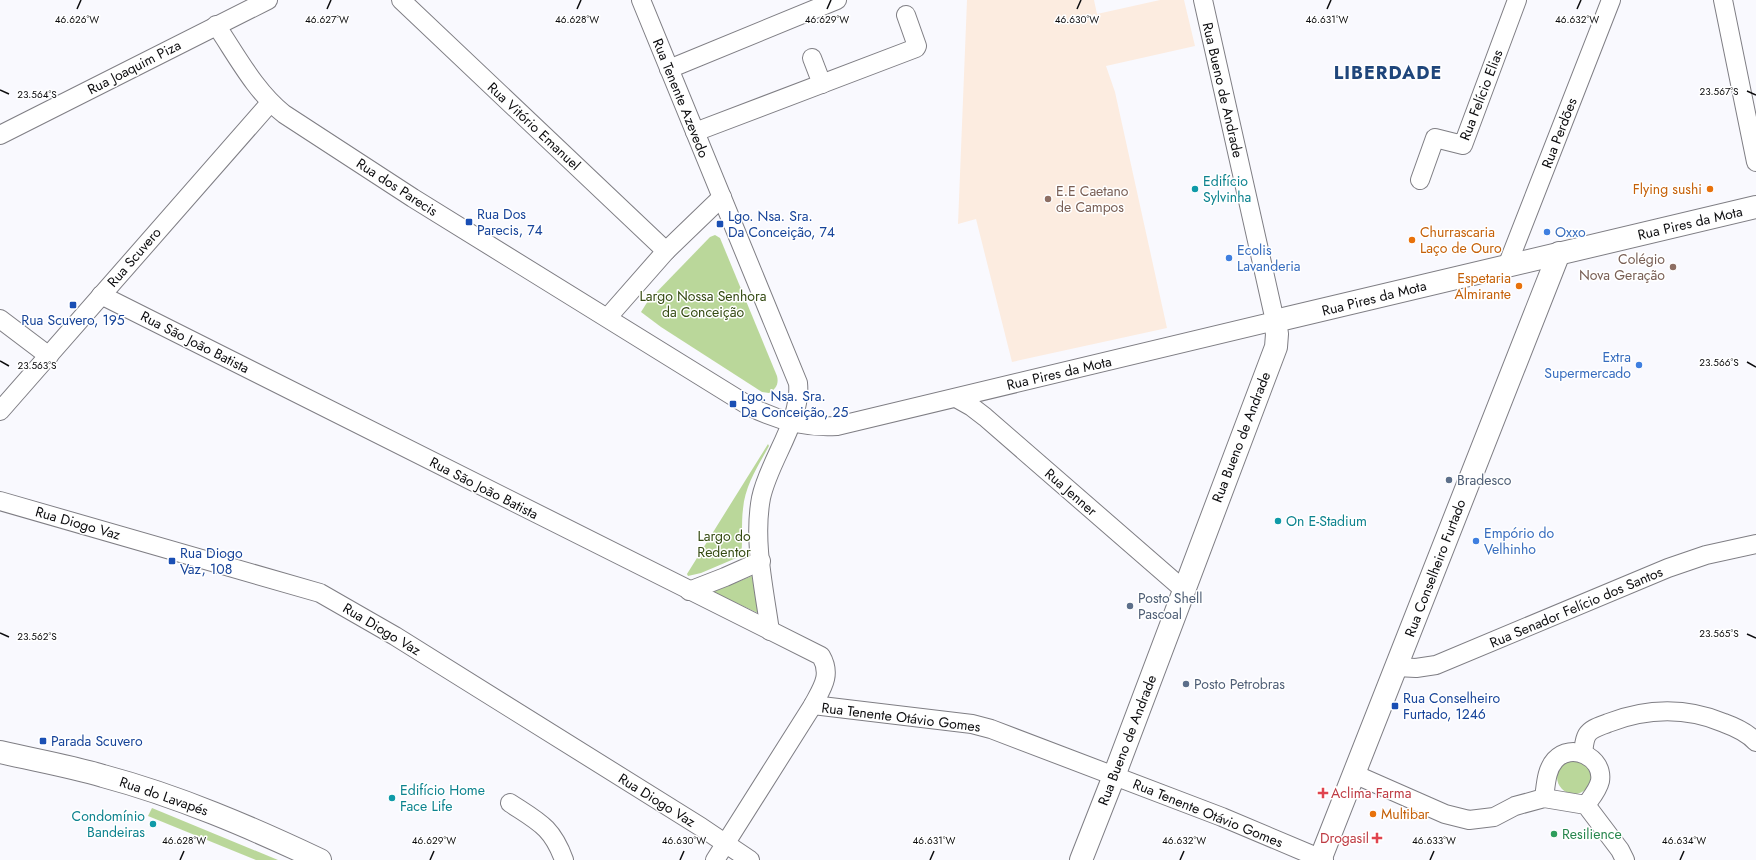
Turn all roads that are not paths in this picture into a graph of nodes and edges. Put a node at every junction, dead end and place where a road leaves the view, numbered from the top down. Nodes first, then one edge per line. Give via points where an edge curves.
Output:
1 (268, 0) edge
2 (401, 0) edge
3 (641, 0) edge
4 (837, 0) edge
5 (1203, 0) edge
6 (1517, 0) edge
7 (1610, 0) edge
8 (1723, 0) edge
9 (906, 15) dead end
10 (216, 25) junction
11 (812, 58) dead end
12 (669, 69) junction
13 (822, 84) junction
14 (270, 103) junction
15 (695, 132) junction
16 (0, 135) edge
17 (1756, 162) edge
18 (1420, 180) dead end
19 (722, 197) junction
20 (1756, 207) edge
21 (666, 252) junction
22 (1559, 253) junction
23 (1507, 266) junction
24 (101, 295) junction
25 (608, 317) junction
26 (0, 319) edge
27 (1275, 321) junction
28 (49, 356) junction
29 (993, 389) junction
30 (956, 398) junction
31 (0, 411) edge
32 (984, 417) junction
33 (791, 422) junction
34 (0, 501) edge
35 (1756, 544) edge
36 (761, 561) junction
37 (1184, 590) junction
38 (690, 591) junction
39 (770, 631) junction
40 (1396, 667) junction
41 (813, 706) junction
42 (1756, 742) edge
43 (0, 752) edge
44 (1583, 753) junction
45 (1354, 774) junction
46 (1114, 776) junction
47 (1544, 798) junction
48 (510, 803) dead end
49 (1586, 805) junction
50 (726, 842) junction
51 (1321, 859) edge
52 (320, 860) edge
53 (564, 860) edge
54 (714, 860) edge
55 (750, 860) edge
56 (1081, 860) edge
57 (1625, 860) edge

1 - 10 street, Rua Joaquim Piza
2 - 21 street, Rua Vitório Emanuel
3 - 12 street, Rua Tenente Azevedo
4 - 12 street
5 - 27 street, Rua Bueno de Andrade
6 - 18 street, Rua Felício Elias via 1463,146 1435,138
7 - 23 street, Rua Perdões
8 - 17 street
9 - 13 street via 917,47
10 - 14 street, Rua dos Parecis
10 - 16 street, Rua Joaquim Piza
11 - 13 street
12 - 15 street, Rua Tenente Azevedo
13 - 15 street
14 - 24 street, Rua Scuvero
14 - 25 street, Rua dos Parecis via 413,198
15 - 19 street, Rua Tenente Azevedo
19 - 21 street
19 - 33 street via 798,383 798,403
20 - 22 street, Rua Pires da Mota
21 - 25 street
22 - 23 street, Rua Pires da Mota
22 - 40 street, Rua Conselheiro Furtado
23 - 27 street, Rua Pires da Mota
24 - 28 street, Rua Scuvero
24 - 38 street, Rua São João Batista
25 - 33 street via 749,406
26 - 28 street
27 - 29 street, Rua Pires da Mota
27 - 37 street, Rua Bueno de Andrade via 1276,347
28 - 31 street, Rua Scuvero
29 - 30 street, Rua Pires da Mota
29 - 32 street, Rua Pires da Mota
30 - 32 street, Rua Jenner
30 - 33 street, Rua Pires da Mota via 837,426
32 - 37 street, Rua Jenner
33 - 36 street via 771,467 762,497 758,526
34 - 50 street, Rua Diogo Vaz via 320,593 395,636
35 - 40 street, Rua Senador Felício dos Santos via 1706,555 1668,568 1436,665
36 - 38 street
36 - 39 street
37 - 46 street, Rua Bueno de Andrade
38 - 39 street, Rua São João Batista
39 - 41 street, Rua São João Batista via 821,656 827,671 824,684
40 - 45 street, Rua Conselheiro Furtado
41 - 46 street, Rua Tenente Otávio Gomes via 981,726
41 - 50 street, Rua São João Batista
42 - 44 street via 1735,727 1712,718 1682,711 1652,711 1621,718 1591,730 1585,740
43 - 52 street, Rua do Lavapés via 104,776 170,797
44 - 47 street via 1567,752 1555,760 1548,774
44 - 49 street via 1596,763 1600,779 1598,787
45 - 47 street via 1445,814 1469,820 1494,817 1515,806
45 - 51 street, Rua Conselheiro Furtado
46 - 51 street, Rua Tenente Otávio Gomes
46 - 56 street, Rua Bueno de Andrade
47 - 49 street
48 - 53 street via 547,828
49 - 57 street
50 - 54 street, Rua São João Batista
50 - 55 street, Rua Diogo Vaz

